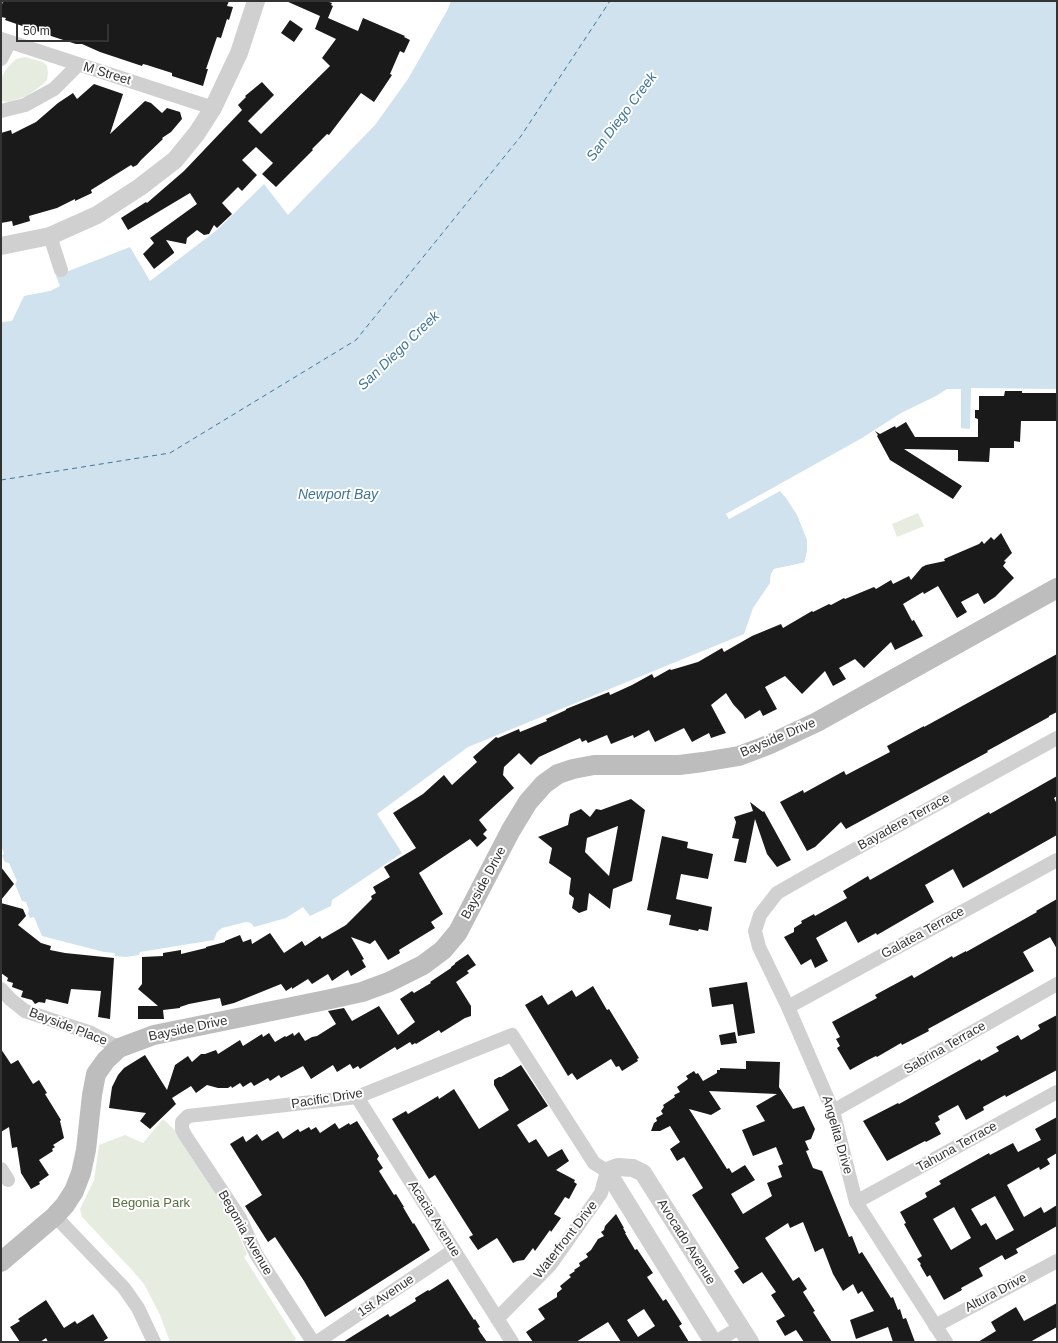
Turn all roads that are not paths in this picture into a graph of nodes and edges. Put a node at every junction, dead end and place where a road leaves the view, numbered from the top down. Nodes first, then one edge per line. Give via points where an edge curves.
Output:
1 (256, 1) edge
2 (5, 41) edge
3 (1, 58) edge
4 (78, 65) junction
5 (213, 108) junction
6 (1, 111) edge
7 (50, 236) junction
8 (1, 246) edge
9 (61, 270) dead end
10 (1057, 588) edge
11 (1057, 738) edge
12 (1057, 860) edge
13 (760, 916) joint
14 (1057, 984) edge
15 (1, 989) edge
16 (788, 1007) junction
17 (119, 1048) junction
18 (1057, 1092) edge
19 (357, 1097) junction
20 (833, 1112) junction
21 (182, 1122) joint
22 (607, 1171) junction
23 (856, 1202) junction
24 (55, 1216) junction
25 (454, 1250) junction
26 (1057, 1261) edge
27 (1, 1262) edge
28 (497, 1319) junction
29 (935, 1326) junction
30 (740, 1327) junction
31 (154, 1342) edge
32 (312, 1342) edge
33 (317, 1342) edge
34 (512, 1342) edge
35 (713, 1342) edge
36 (716, 1342) edge
37 (750, 1342) edge
38 (946, 1342) edge

1 - 5 street via 239,53
2 - 3 street
2 - 4 street, M Street
4 - 5 street, M Street
4 - 6 street via 54,89 25,105
5 - 7 street via 175,160 97,215
7 - 8 street
7 - 9 street
10 - 17 main road, Bayside Drive via 817,722 761,748 739,756 703,762 679,765 594,765 558,774 544,784 528,802 458,932 443,950 423,965 389,982 333,999 154,1035
11 - 13 street, Bayadere Terrace via 777,893
12 - 16 street, Galatea Terrace
13 - 16 street, Angelita Drive via 755,931 759,947
14 - 20 street, Sabrina Terrace
15 - 17 street, Bayside Place via 25,1011 91,1033
16 - 20 street, Angelita Drive
17 - 24 main road, Bayside Drive via 96,1074 81,1173 74,1191
18 - 23 street, Tahuna Terrace
19 - 21 street, Pacific Drive via 188,1116
19 - 22 street, Pacific Drive via 512,1035 594,1163
19 - 25 street, Acacia Avenue
20 - 23 street, Angelita Drive
21 - 32 street, Begonia Avenue via 185,1135 240,1218 256,1254
22 - 28 street, Waterfront Drive via 601,1193 550,1264
22 - 30 street, Avocado Avenue via 618,1166 633,1168 643,1173
22 - 35 street
23 - 29 street, Angelita Drive
24 - 27 main road, Bayside Drive
24 - 31 street via 124,1288 138,1308
25 - 28 street, Acacia Avenue
25 - 33 street, 1st Avenue
26 - 29 street, Altura Drive
28 - 34 street, Acacia Avenue
29 - 38 street, Angelita Drive
30 - 36 street
30 - 37 street, Avocado Avenue

